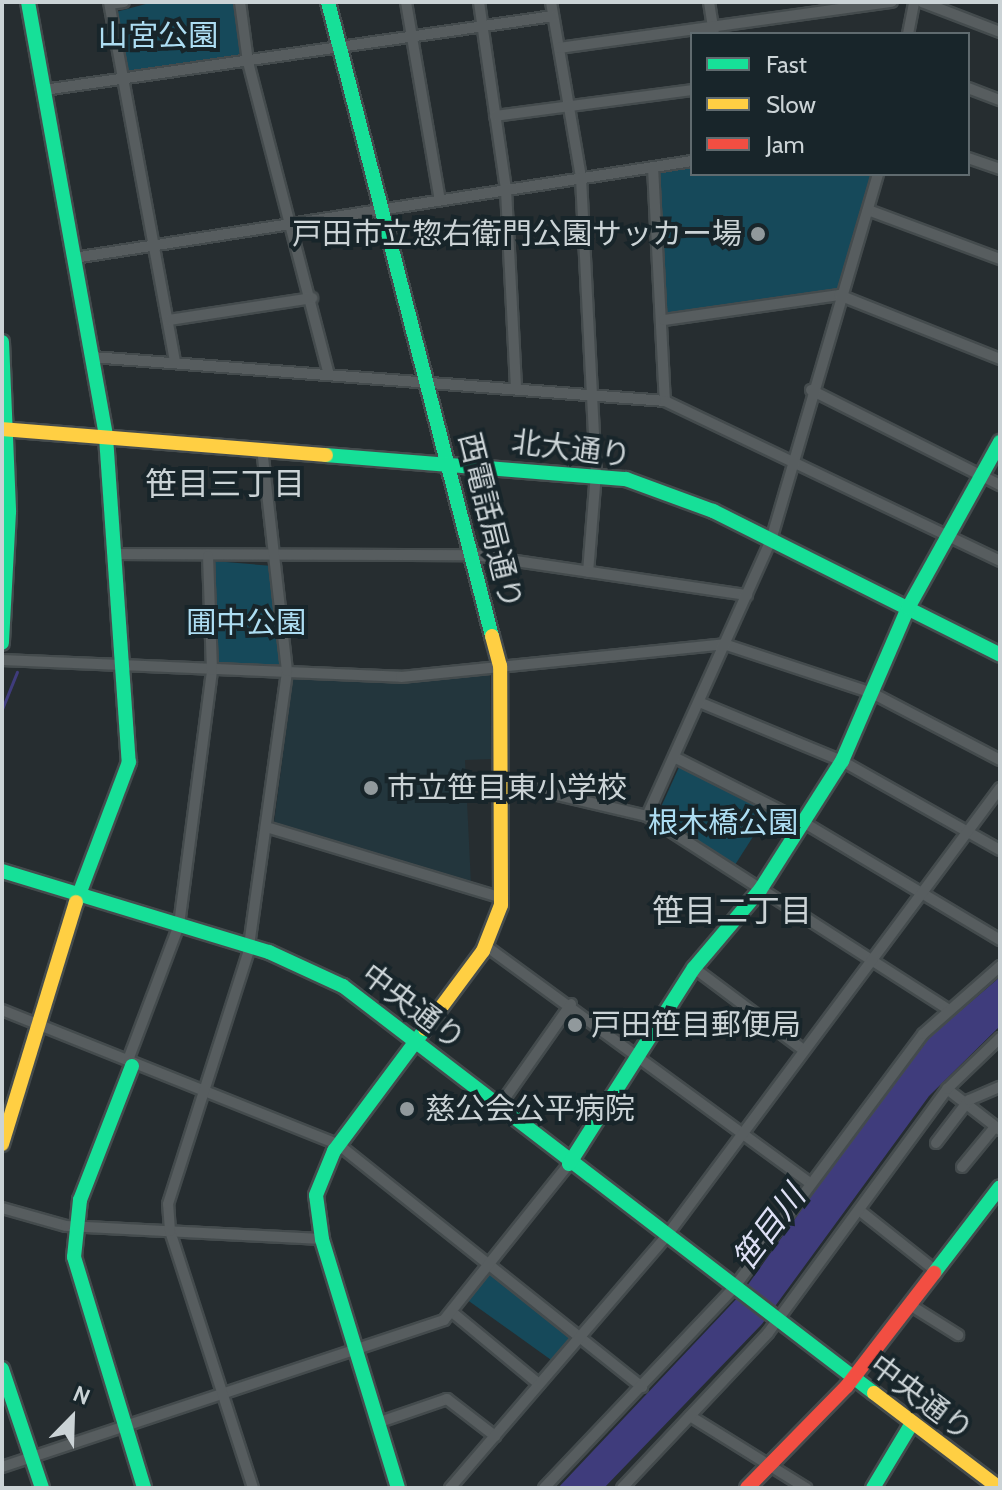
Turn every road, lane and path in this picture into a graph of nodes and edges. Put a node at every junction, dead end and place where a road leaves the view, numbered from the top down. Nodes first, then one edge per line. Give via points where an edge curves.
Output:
1 (28, 2) edge
2 (124, 2) edge
3 (240, 2) edge
4 (328, 2) edge
5 (406, 2) edge
6 (479, 2) edge
7 (551, 2) edge
8 (709, 2) edge
9 (892, 2) edge
10 (914, 2) edge
11 (922, 2) edge
12 (110, 3) edge
13 (553, 16) junction
14 (482, 24) junction
15 (714, 31) edge
16 (908, 32) edge
17 (1000, 32) edge
18 (690, 34) edge
19 (411, 35) junction
20 (559, 48) junction
21 (336, 49) junction
22 (248, 62) junction
23 (124, 79) junction
24 (970, 89) edge
25 (44, 90) junction
26 (690, 90) edge
27 (1000, 100) edge
28 (569, 106) junction
29 (495, 116) junction
30 (970, 159) edge
31 (690, 161) edge
32 (653, 167) junction
33 (1000, 169) edge
34 (877, 176) edge
35 (581, 178) junction
36 (506, 190) junction
37 (440, 200) junction
38 (380, 209) junction
39 (868, 210) junction
40 (296, 224) junction
41 (153, 246) junction
42 (74, 258) junction
43 (1000, 259) edge
44 (839, 295) junction
45 (312, 298) junction
46 (169, 320) junction
47 (664, 320) junction
48 (2, 342) edge
49 (92, 357) junction
50 (1000, 359) edge
51 (175, 363) junction
52 (329, 375) junction
53 (427, 382) junction
54 (516, 388) junction
55 (811, 390) junction
56 (591, 393) junction
57 (665, 401) junction
58 (5, 430) edge
59 (106, 437) junction
60 (1000, 442) edge
61 (262, 448) junction
62 (449, 461) junction
63 (789, 465) junction
64 (596, 473) junction
65 (975, 478) junction
66 (1000, 485) edge
67 (944, 538) junction
68 (771, 540) junction
69 (114, 554) junction
70 (475, 555) junction
71 (208, 556) junction
72 (274, 558) junction
73 (1000, 561) edge
74 (588, 572) junction
75 (747, 595) junction
76 (4, 604) edge
77 (908, 608) junction
78 (2, 643) edge
79 (724, 644) junction
80 (1000, 655) edge
81 (2, 660) edge
82 (123, 665) junction
83 (500, 666) junction
84 (212, 670) junction
85 (287, 671) junction
86 (872, 693) junction
87 (699, 702) junction
88 (674, 757) junction
89 (1000, 760) edge
90 (842, 761) junction
91 (502, 782) junction
92 (1000, 788) edge
93 (647, 816) junction
94 (803, 822) junction
95 (266, 827) junction
96 (967, 831) junction
97 (1000, 850) edge
98 (2, 871) edge
99 (760, 890) junction
100 (920, 891) junction
101 (78, 894) junction
102 (503, 898) junction
103 (179, 925) junction
104 (1000, 940) edge
105 (249, 946) junction
106 (486, 946) junction
107 (868, 958) junction
108 (1000, 966) edge
109 (694, 968) junction
110 (571, 1004) junction
111 (2, 1010) edge
112 (949, 1010) junction
113 (38, 1024) junction
114 (1000, 1038) edge
115 (419, 1042) junction
116 (801, 1048) junction
117 (638, 1054) junction
118 (130, 1063) junction
119 (1000, 1087) edge
120 (947, 1089) junction
121 (203, 1092) junction
122 (966, 1104) junction
123 (498, 1108) junction
124 (998, 1129) edge
125 (740, 1131) junction
126 (936, 1143) dead end
127 (2, 1144) edge
128 (339, 1145) junction
129 (569, 1164) junction
130 (962, 1167) dead end
131 (810, 1183) junction
132 (1000, 1187) edge
133 (2, 1208) edge
134 (859, 1210) junction
135 (75, 1226) junction
136 (170, 1231) junction
137 (665, 1238) junction
138 (322, 1239) junction
139 (490, 1265) junction
140 (936, 1271) junction
141 (734, 1290) junction
142 (910, 1305) junction
143 (452, 1312) junction
144 (776, 1322) junction
145 (958, 1335) dead end
146 (580, 1337) junction
147 (356, 1351) junction
148 (2, 1369) edge
149 (853, 1379) junction
150 (539, 1384) junction
151 (642, 1387) junction
152 (223, 1394) junction
153 (690, 1416) junction
154 (377, 1423) junction
155 (912, 1423) junction
156 (124, 1427) junction
157 (495, 1436) junction
158 (32, 1457) junction
159 (769, 1465) junction
160 (2, 1467) edge
161 (42, 1488) edge
162 (144, 1488) edge
163 (253, 1488) edge
164 (398, 1488) edge
165 (450, 1488) edge
166 (544, 1488) edge
167 (622, 1488) edge
168 (747, 1488) edge
169 (806, 1488) edge
170 (873, 1488) edge
171 (999, 1488) edge

1 - 25 main road
2 - 12 street
3 - 22 street
4 - 21 main road, 西電話局通り
5 - 19 street
6 - 14 street
7 - 13 street
8 - 15 street
9 - 15 street
10 - 16 street
11 - 17 street
12 - 23 street
13 - 14 street
13 - 20 street
14 - 19 street
14 - 29 street
18 - 20 street
19 - 21 street
19 - 37 street
20 - 28 street
21 - 22 street
21 - 38 main road, 西電話局通り
22 - 23 street
22 - 40 street
23 - 25 street
23 - 41 street
24 - 27 street
25 - 42 main road
26 - 28 street
28 - 29 street
28 - 35 street
29 - 36 street
30 - 33 street
31 - 32 street
32 - 35 street
32 - 47 street
34 - 39 street
35 - 36 street
35 - 56 street
36 - 37 street
36 - 54 street
37 - 38 street
38 - 40 street
38 - 53 main road, 西電話局通り
39 - 43 street
39 - 44 street
40 - 41 street
40 - 45 street
41 - 42 street
41 - 46 street
42 - 49 main road
44 - 47 street
44 - 50 street
44 - 55 street
45 - 46 street
45 - 52 street
46 - 51 street
47 - 57 street
48 - 58 main road
49 - 51 street
49 - 59 main road
51 - 52 street
52 - 53 street
53 - 54 street
53 - 62 main road, 西電話局通り
54 - 56 street
55 - 63 street
55 - 65 street
56 - 57 street
56 - 64 street
57 - 63 street
58 - 59 main road, 北大通り
58 - 76 main road
59 - 61 main road, 北大通り
59 - 69 main road
60 - 65 main road
61 - 62 main road, 北大通り
61 - 72 street
62 - 64 main road, 北大通り
62 - 70 main road, 西電話局通り
63 - 67 street
63 - 68 street
64 - 68 main road, 北大通り via 685,498
64 - 74 street
65 - 66 street
65 - 67 main road
67 - 73 street
67 - 77 main road
68 - 75 street
68 - 77 main road, 北大通り
69 - 71 street
69 - 82 main road
70 - 72 street
70 - 74 street
70 - 83 main road, 西電話局通り
71 - 72 street
71 - 84 street
72 - 85 street
74 - 75 street
75 - 79 street
76 - 78 main road
77 - 80 main road, 北大通り
77 - 86 main road
79 - 83 street
79 - 86 street
79 - 87 street
81 - 82 street
82 - 84 street
82 - 101 main road via 129,762
83 - 85 street via 401,677
83 - 91 main road, 西電話局通り
84 - 85 street
84 - 103 street
85 - 95 street
86 - 89 street
86 - 90 main road
87 - 88 street
87 - 90 street
88 - 93 street
88 - 94 street
90 - 94 main road
90 - 96 street
91 - 93 street
91 - 102 main road, 西電話局通り
92 - 96 street
93 - 99 street
94 - 99 main road
94 - 100 street
95 - 102 street
95 - 105 street
96 - 97 street
96 - 100 street
98 - 101 main road, 中央通り
99 - 107 street
99 - 109 main road
100 - 104 street
100 - 107 street
101 - 103 main road, 中央通り
101 - 113 main road
102 - 106 main road, 西電話局通り
103 - 105 main road, 中央通り
103 - 118 street
105 - 115 main road, 中央通り via 343,986
105 - 121 street
106 - 110 street
106 - 115 main road, 西電話局通り
107 - 112 street
107 - 116 street
108 - 112 street
109 - 116 street
109 - 117 main road
110 - 117 street
110 - 123 street
111 - 113 street
112 - 131 street via 885,1080
113 - 118 street
113 - 127 main road
114 - 120 street
115 - 123 main road, 中央通り
115 - 128 main road, 西電話局通り
116 - 125 street
117 - 125 street
117 - 129 main road
118 - 121 street
118 - 135 main road
119 - 122 street
120 - 122 street
120 - 134 street
121 - 128 street
121 - 136 street via 171,1176
122 - 124 street
122 - 126 street
123 - 129 main road, 中央通り
124 - 130 street
125 - 131 street
125 - 137 street
128 - 138 main road, 西電話局通り via 316,1195
128 - 139 street
129 - 137 main road, 中央通り
129 - 139 street
131 - 141 street
132 - 140 main road
133 - 135 street
134 - 140 street
134 - 144 street
135 - 136 street
135 - 156 main road via 79,1288
136 - 138 street
136 - 152 street
137 - 141 main road, 中央通り
137 - 146 street
138 - 147 main road, 西電話局通り
139 - 143 street
139 - 146 street
140 - 142 main road
141 - 144 main road, 中央通り
141 - 151 street
142 - 145 street
142 - 149 main road
143 - 147 street
143 - 150 street
144 - 149 main road, 中央通り
144 - 153 street
146 - 150 street
146 - 151 street
147 - 152 street
147 - 154 main road, 西電話局通り
148 - 158 main road
149 - 155 main road, 中央通り
149 - 159 main road
150 - 157 street
151 - 166 street
152 - 156 street
152 - 163 street
153 - 159 street
153 - 167 street
154 - 157 street via 447,1399
154 - 164 main road, 西電話局通り
155 - 170 main road
155 - 171 main road, 中央通り
156 - 158 street
156 - 162 main road
157 - 165 street
158 - 160 street
158 - 161 main road
159 - 168 main road
159 - 169 street

